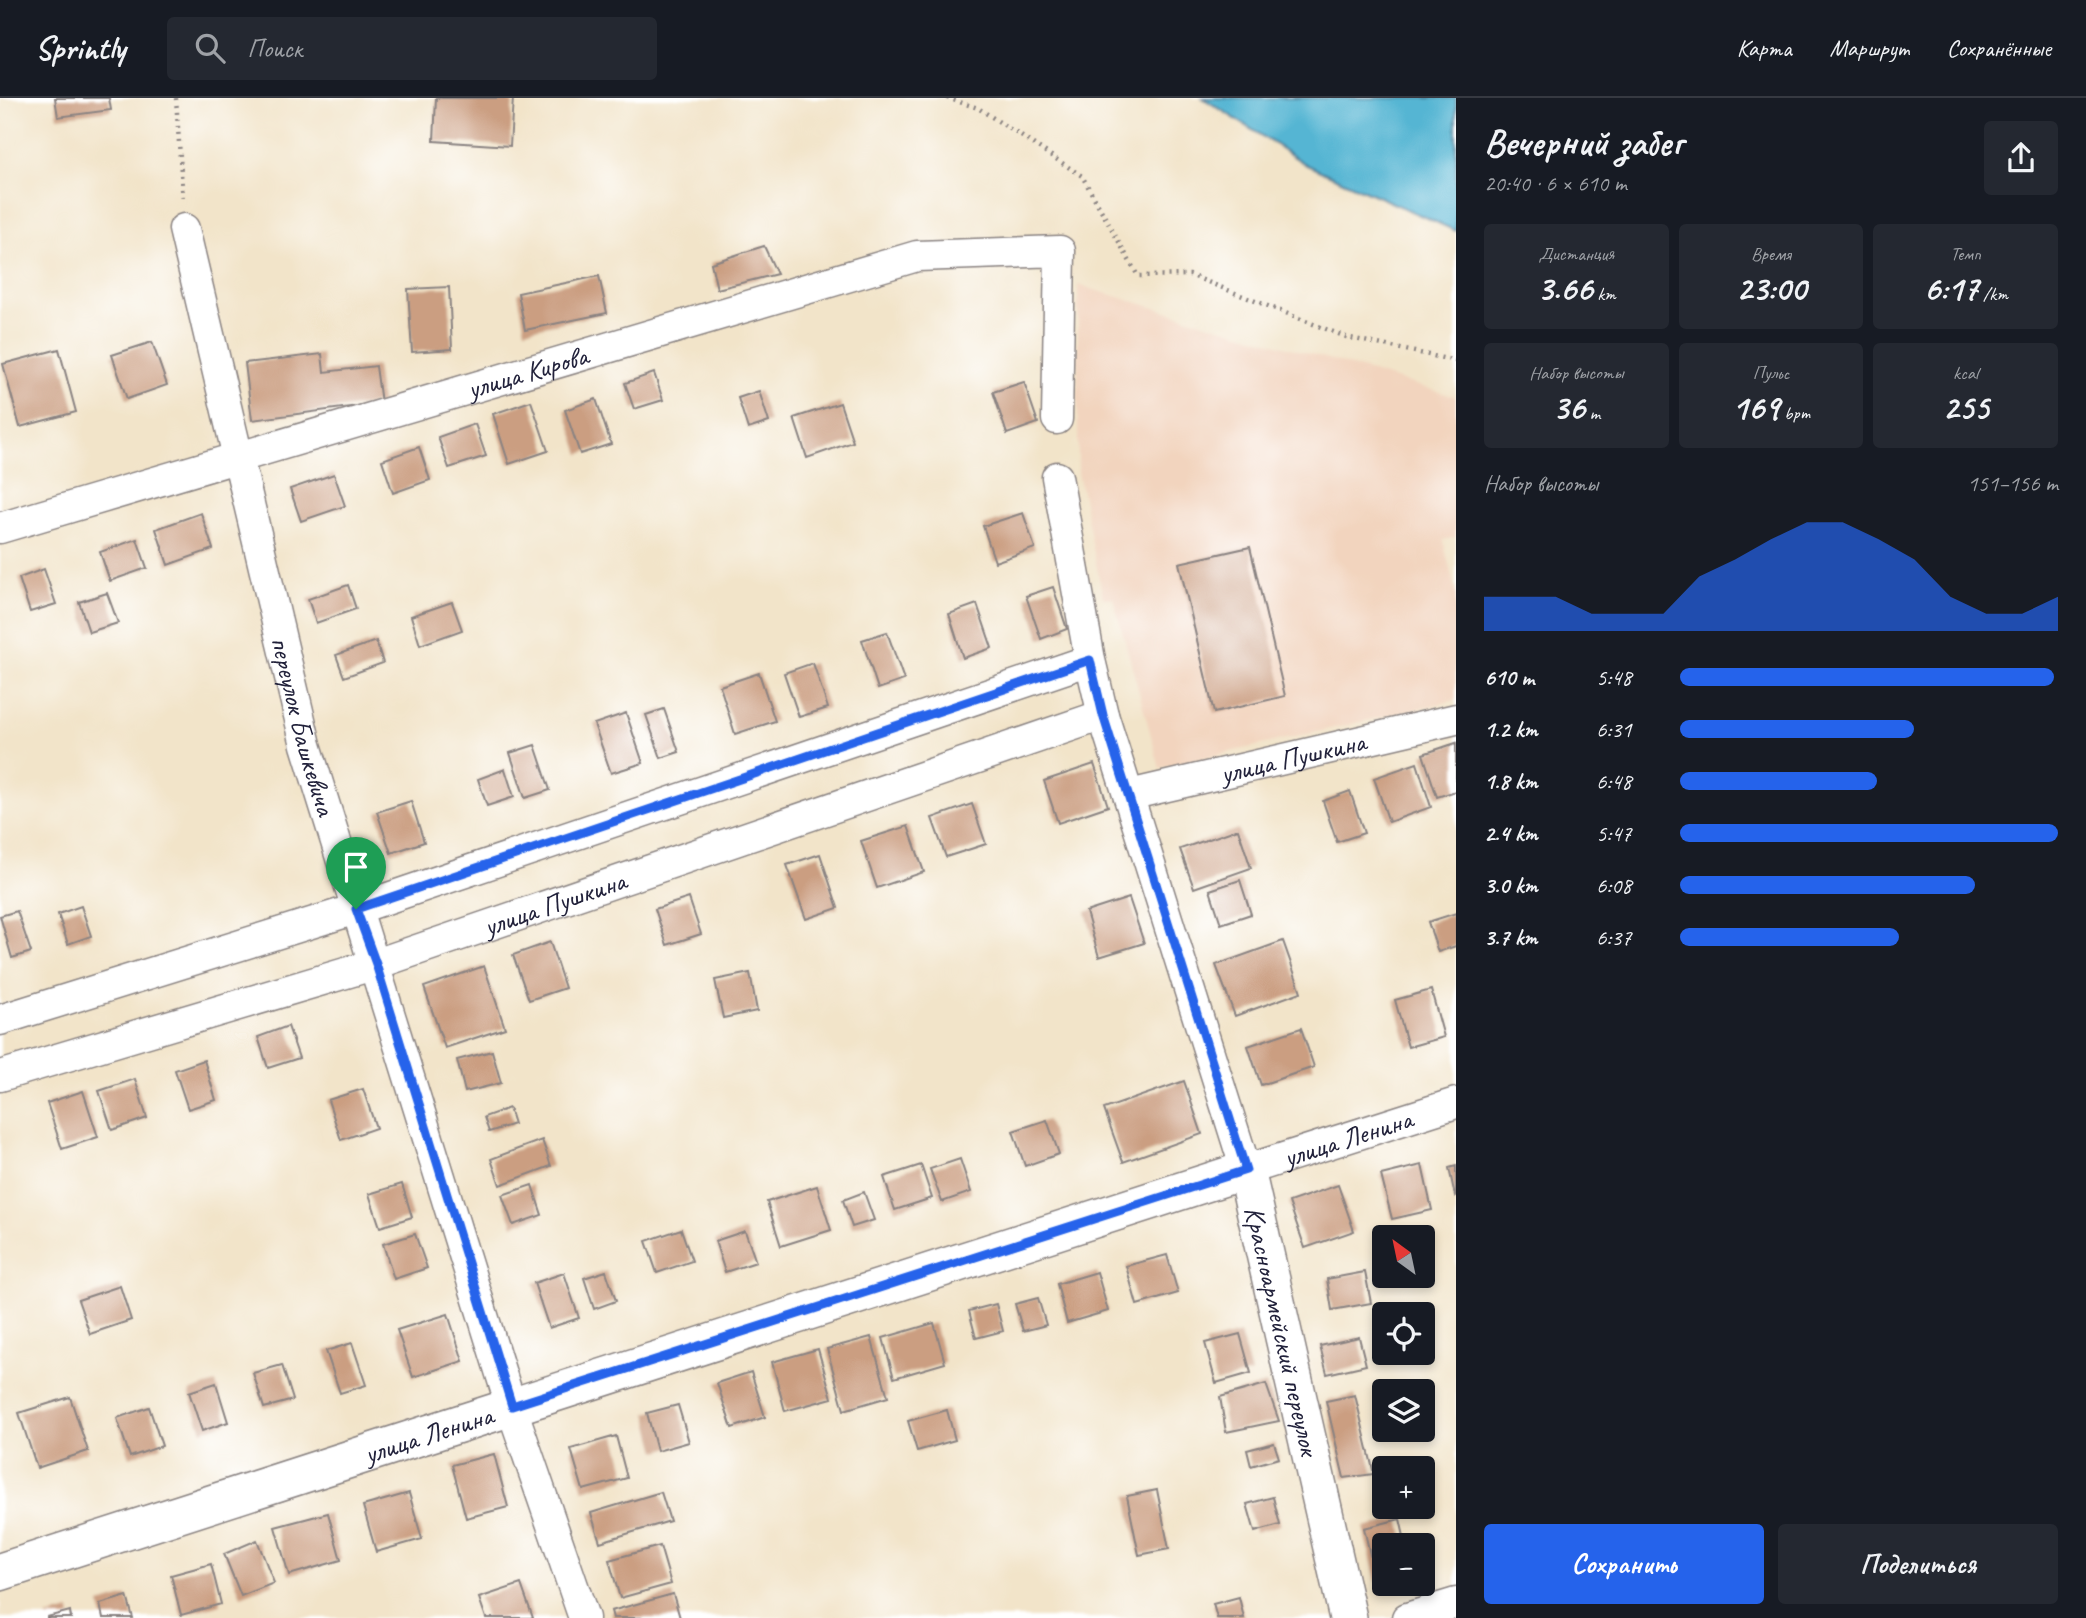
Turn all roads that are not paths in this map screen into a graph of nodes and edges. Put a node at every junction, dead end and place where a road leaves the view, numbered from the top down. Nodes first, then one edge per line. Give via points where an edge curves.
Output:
1 (184, 229) road end
2 (1058, 419) dead end
3 (237, 457) junction
4 (1057, 477) dead end
5 (0, 528) edge
6 (1090, 660) junction
7 (1103, 715) junction
8 (1456, 719) edge
9 (1129, 795) junction
10 (356, 909) junction
11 (376, 964) junction
12 (0, 1020) edge
13 (0, 1076) edge
14 (1456, 1103) edge
15 (1246, 1170) junction
16 (512, 1406) junction
17 (0, 1572) edge
18 (1456, 1603) edge
19 (584, 1618) edge
20 (1348, 1618) edge
21 (1406, 1618) edge

1 - 3 street, переулок Башкевича
2 - 3 street, улица Кирова via 1060,251 917,256
3 - 5 street, улица Кирова
3 - 10 street, переулок Башкевича via 306,746
4 - 6 street, Красноармейский переулок
6 - 7 street, Красноармейский переулок
6 - 10 street, улица Пушкина
7 - 9 street, Красноармейский переулок
7 - 11 street, улица Пушкина
8 - 9 street, улица Пушкина
9 - 15 street, Красноармейский переулок
10 - 11 street, переулок Башкевича
10 - 12 street, улица Пушкина
11 - 13 street, улица Пушкина
11 - 16 street, переулок Башкевича
14 - 15 street, улица Ленина
15 - 16 street, улица Ленина
15 - 20 street, Красноармейский переулок
16 - 17 street, улица Ленина
16 - 19 street, переулок Башкевича
18 - 21 street

